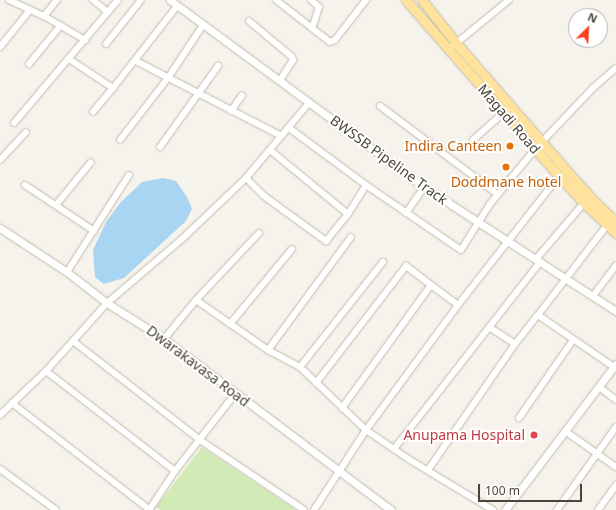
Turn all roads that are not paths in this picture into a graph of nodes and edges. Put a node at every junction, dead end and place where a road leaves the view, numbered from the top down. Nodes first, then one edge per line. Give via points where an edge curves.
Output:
1 (8, 0) edge
2 (57, 0) edge
3 (93, 0) edge
4 (118, 0) edge
5 (141, 0) edge
6 (170, 0) edge
7 (276, 0) edge
8 (311, 0) edge
9 (366, 0) edge
10 (406, 0) edge
11 (422, 0) edge
12 (509, 0) edge
13 (19, 2) edge
14 (177, 6) junction
15 (30, 10) junction
16 (108, 12) junction
17 (44, 16) junction
18 (249, 21) dead end
19 (61, 25) junction
20 (204, 25) junction
21 (312, 28) junction
22 (85, 40) junction
23 (456, 43) junction
24 (106, 44) dead end
25 (0, 47) edge
26 (449, 49) junction
27 (69, 59) junction
28 (136, 62) junction
29 (29, 64) dead end
30 (218, 66) dead end
31 (615, 69) edge
32 (168, 78) junction
33 (280, 80) junction
34 (113, 88) junction
35 (199, 94) junction
36 (242, 95) dead end
37 (309, 103) junction
38 (380, 106) dead end
39 (511, 106) junction
40 (231, 111) junction
41 (93, 112) dead end
42 (503, 112) junction
43 (14, 123) dead end
44 (289, 128) junction
45 (26, 132) dead end
46 (281, 136) junction
47 (120, 140) dead end
48 (473, 140) dead end
49 (542, 141) junction
50 (160, 147) dead end
51 (535, 149) junction
52 (270, 150) junction
53 (0, 160) edge
54 (91, 162) dead end
55 (128, 175) dead end
56 (559, 176) junction
57 (246, 178) junction
58 (25, 185) dead end
59 (366, 186) junction
60 (424, 187) junction
61 (497, 194) junction
62 (584, 203) junction
63 (56, 205) junction
64 (406, 213) junction
65 (348, 214) junction
66 (478, 223) junction
67 (612, 223) edge
68 (0, 228) edge
69 (94, 231) junction
70 (259, 233) dead end
71 (616, 233) edge
72 (351, 237) dead end
73 (508, 242) junction
74 (292, 249) dead end
75 (538, 261) junction
76 (382, 262) dead end
77 (616, 266) edge
78 (68, 272) junction
79 (565, 278) junction
80 (431, 285) junction
81 (593, 296) junction
82 (196, 300) junction
83 (107, 303) junction
84 (458, 305) junction
85 (616, 311) edge
86 (538, 315) junction
87 (230, 324) junction
88 (489, 327) junction
89 (164, 338) junction
90 (573, 340) junction
91 (73, 341) junction
92 (515, 344) junction
93 (268, 350) junction
94 (615, 366) edge
95 (300, 367) junction
96 (46, 371) junction
97 (316, 383) junction
98 (599, 386) junction
99 (235, 394) junction
100 (616, 400) edge
101 (12, 403) junction
102 (342, 408) junction
103 (0, 415) edge
104 (518, 418) dead end
105 (616, 427) edge
106 (366, 430) junction
107 (565, 431) junction
108 (200, 440) junction
109 (394, 449) junction
110 (598, 453) junction
111 (616, 467) edge
112 (0, 469) edge
113 (428, 470) junction
114 (175, 471) junction
115 (339, 471) junction
116 (616, 485) edge
117 (56, 510) edge
118 (149, 510) edge
119 (304, 510) edge
120 (314, 510) edge
121 (391, 510) edge
122 (492, 510) edge
123 (505, 510) edge
124 (557, 510) edge
125 (598, 510) edge

1 - 13 street
2 - 17 street
3 - 16 street
4 - 16 street
5 - 24 street
6 - 14 street, BWSSB Pipeline Track
7 - 21 street
8 - 21 street via 319,7
9 - 21 street via 335,40 330,42
10 - 26 main road, Magadi Road
11 - 23 main road, Magadi Road
12 - 23 street
13 - 15 street
14 - 20 street, BWSSB Pipeline Track
14 - 28 street
15 - 17 street
15 - 25 street
16 - 22 street
17 - 19 street
18 - 33 street via 292,57 293,60
19 - 22 street
19 - 29 street
20 - 32 street
20 - 33 street, BWSSB Pipeline Track
22 - 27 street
23 - 26 street
23 - 39 main road, Magadi Road
26 - 42 main road, Magadi Road
27 - 34 street
27 - 43 street
28 - 32 street
28 - 34 street
30 - 35 street
31 - 49 street
32 - 35 street
32 - 47 street
33 - 37 street, BWSSB Pipeline Track
34 - 41 street
35 - 40 street
35 - 50 street
36 - 40 street
37 - 44 street
37 - 60 street, BWSSB Pipeline Track
38 - 61 street
39 - 42 street
39 - 49 main road, Magadi Road
40 - 46 street
42 - 48 street
42 - 51 main road, Magadi Road
44 - 46 street
44 - 59 street
45 - 53 street
46 - 52 street
49 - 51 street
49 - 67 main road, Magadi Road
51 - 56 main road, Magadi Road
51 - 61 street
52 - 57 street
52 - 65 street
54 - 63 street
55 - 69 street
56 - 62 main road, Magadi Road
56 - 73 street
57 - 65 street via 264,196 323,240 328,240
57 - 83 street via 182,239
58 - 63 street
59 - 64 street
59 - 65 street
60 - 64 street
60 - 66 street, BWSSB Pipeline Track
61 - 66 street
62 - 67 main road, Magadi Road
62 - 75 street
63 - 69 street
64 - 66 street via 461,250
66 - 73 street, BWSSB Pipeline Track
67 - 71 main road, Magadi Road
67 - 79 street
68 - 78 street, Dwarakavasa Road
69 - 78 street
70 - 82 street
72 - 93 street
73 - 75 street, BWSSB Pipeline Track
73 - 84 street
74 - 87 street
75 - 79 street, BWSSB Pipeline Track
75 - 88 street
76 - 95 street
77 - 81 street
78 - 83 street, Dwarakavasa Road
79 - 81 street, BWSSB Pipeline Track
79 - 86 street
80 - 84 street
80 - 97 street via 409,267 404,268
80 - 102 street
81 - 85 street, BWSSB Pipeline Track
82 - 87 street
82 - 89 street
83 - 89 street, Dwarakavasa Road
83 - 91 street
84 - 106 street
86 - 90 street
86 - 92 street
87 - 93 street
88 - 92 street
88 - 109 street
89 - 99 street, Dwarakavasa Road
90 - 94 street
90 - 104 street
91 - 96 street
91 - 108 street
92 - 113 street
93 - 95 street
94 - 98 street
95 - 97 street
96 - 101 street
96 - 114 street
97 - 102 street
98 - 100 street
98 - 107 street
99 - 108 street
99 - 115 street, Dwarakavasa Road
101 - 103 street
101 - 118 street
102 - 106 street
105 - 110 street
106 - 109 street
106 - 115 street
107 - 110 street
107 - 123 street
108 - 114 street
108 - 119 street
109 - 113 street
110 - 111 street
110 - 124 street
112 - 117 street
113 - 122 street
114 - 118 street
115 - 120 street
115 - 121 street, Dwarakavasa Road
116 - 125 street

